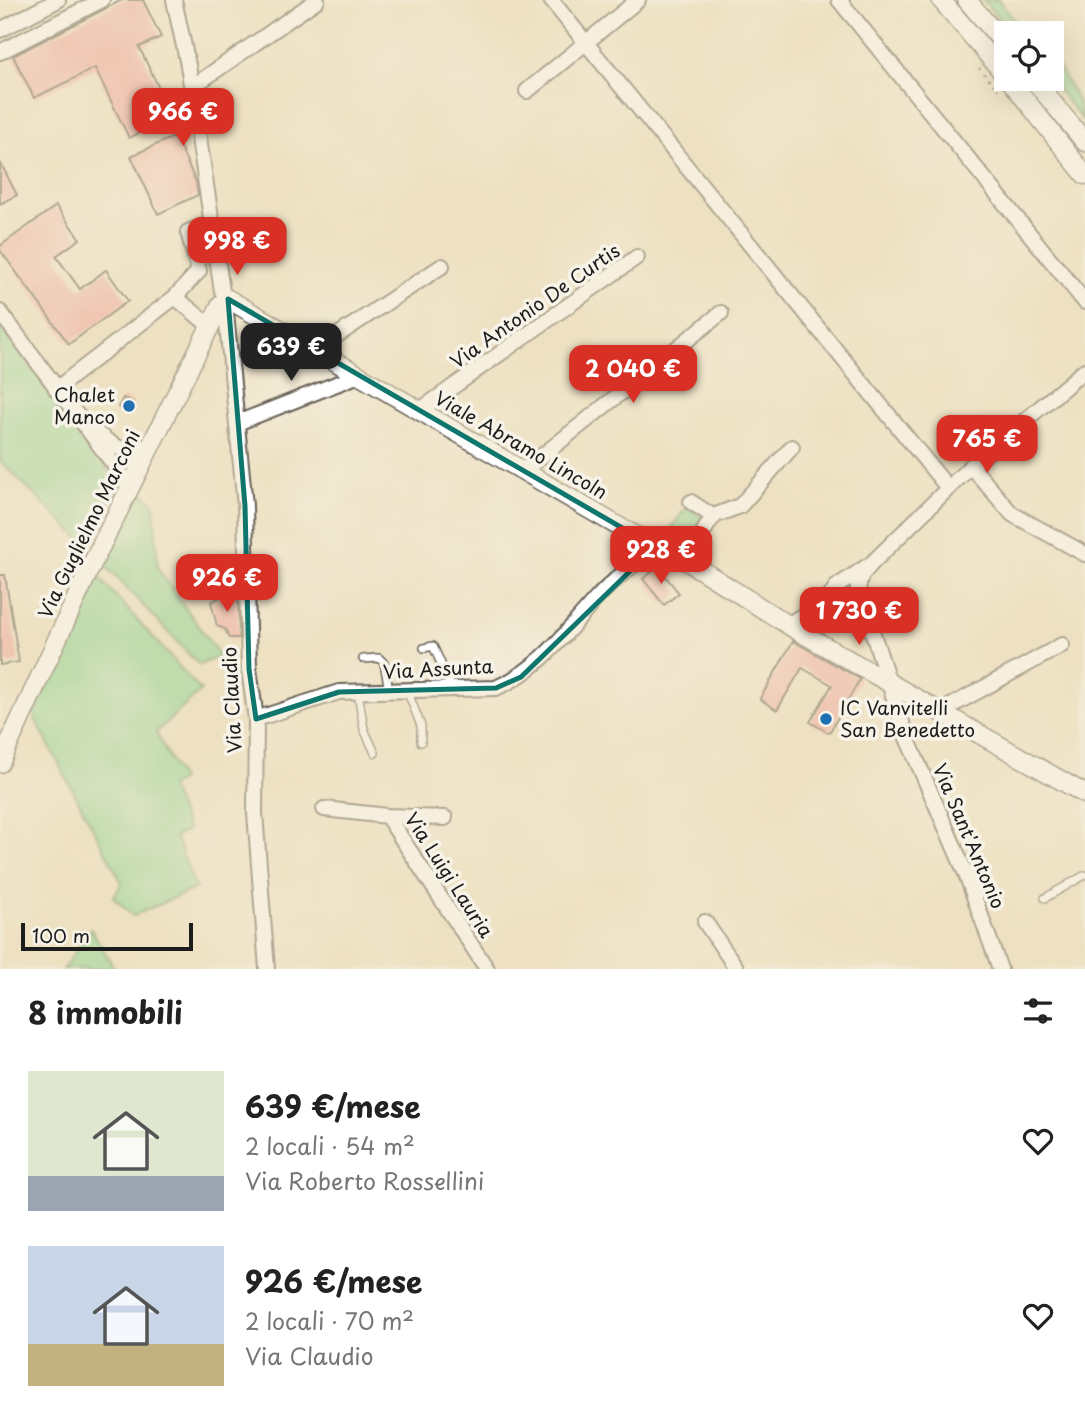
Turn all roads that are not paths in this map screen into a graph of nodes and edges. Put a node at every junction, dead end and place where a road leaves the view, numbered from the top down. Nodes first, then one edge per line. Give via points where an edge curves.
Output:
1 (58, 0) edge
2 (102, 0) edge
3 (174, 0) edge
4 (317, 0) edge
5 (551, 0) edge
6 (638, 0) edge
7 (839, 0) edge
8 (941, 0) edge
9 (967, 0) edge
10 (0, 30) edge
11 (994, 32) edge
12 (586, 43) junction
13 (0, 52) edge
14 (994, 61) edge
15 (192, 87) junction
16 (1019, 91) edge
17 (1043, 91) edge
18 (527, 92) dead end
19 (1085, 142) edge
20 (1085, 176) edge
21 (212, 223) junction
22 (637, 257) dead end
23 (442, 266) dead end
24 (175, 297) junction
25 (224, 299) junction
26 (1085, 302) edge
27 (0, 312) edge
28 (721, 313) dead end
29 (210, 326) junction
30 (315, 350) junction
31 (1085, 370) edge
32 (359, 375) junction
33 (56, 389) junction
34 (420, 410) junction
35 (76, 416) junction
36 (237, 423) junction
37 (151, 444) junction
38 (792, 447) dead end
39 (971, 466) junction
40 (523, 471) junction
41 (130, 486) junction
42 (948, 488) junction
43 (691, 502) dead end
44 (714, 517) junction
45 (655, 547) junction
46 (1085, 554) edge
47 (686, 561) junction
48 (873, 562) junction
49 (863, 605) junction
50 (824, 607) junction
51 (789, 625) junction
52 (1062, 645) dead end
53 (424, 649) dead end
54 (363, 659) dead end
55 (886, 680) junction
56 (452, 688) junction
57 (407, 690) junction
58 (389, 691) junction
59 (358, 693) junction
60 (940, 712) junction
61 (256, 719) junction
62 (421, 742) dead end
63 (375, 753) dead end
64 (0, 763) edge
65 (1085, 794) edge
66 (324, 809) dead end
67 (387, 816) junction
68 (445, 818) dead end
69 (1085, 875) edge
70 (1045, 898) dead end
71 (705, 922) dead end
72 (268, 969) edge
73 (487, 969) edge
74 (737, 969) edge
75 (1000, 969) edge

1 - 10 street
2 - 13 street
3 - 15 street, Via Claudio
4 - 15 street
5 - 12 street
6 - 12 street
7 - 26 street
8 - 14 street
9 - 11 street
12 - 18 street
12 - 42 street
15 - 21 street, Via Claudio
16 - 20 street
17 - 19 street
21 - 24 street via 188,232 199,271
21 - 25 street, Via Claudio
22 - 34 street, Via Antonio De Curtis
23 - 30 street
24 - 29 street
24 - 33 street
25 - 29 street, Via Guglielmo Marconi
25 - 30 street, Viale Abramo Lincoln
25 - 36 street, Via Claudio
27 - 33 street
28 - 40 street
29 - 37 street, Via Guglielmo Marconi
30 - 32 street, Viale Abramo Lincoln
31 - 39 street
32 - 34 street, Viale Abramo Lincoln
32 - 36 street
33 - 35 street
34 - 40 street, Viale Abramo Lincoln
35 - 37 street via 121,450 136,452
35 - 41 street
36 - 61 street, Via Claudio via 245,506 249,669
37 - 41 street, Via Guglielmo Marconi
38 - 44 street via 740,506
39 - 42 street
39 - 46 street via 1012,514
40 - 45 street, Viale Abramo Lincoln
41 - 64 street, Via Guglielmo Marconi
42 - 48 street
43 - 44 street
44 - 47 street
45 - 47 street, Viale Abramo Lincoln
45 - 56 street, Via Assunta via 597,597 571,631 520,677 496,688
47 - 51 street, Viale Abramo Lincoln
48 - 49 street, Via Sant'Antonio via 860,576
48 - 50 street via 836,587
49 - 50 street
49 - 55 street, Via Sant'Antonio
50 - 51 street via 800,615
51 - 55 street, Viale Abramo Lincoln
52 - 60 street
53 - 56 lane via 433,646
54 - 58 lane via 379,657 384,663
55 - 60 street, Viale Abramo Lincoln
55 - 75 street, Via Sant'Antonio
56 - 57 street, Via Assunta
57 - 58 street, Via Assunta
57 - 62 lane via 421,726
58 - 59 street, Via Assunta
59 - 61 street, Via Assunta via 339,692
59 - 63 lane via 364,729
60 - 65 street, Viale Abramo Lincoln
61 - 72 street, Via Claudio via 256,813
66 - 67 street
67 - 68 street, Via Luigi Lauria
67 - 73 street, Via Luigi Lauria
69 - 70 lane
71 - 74 street

